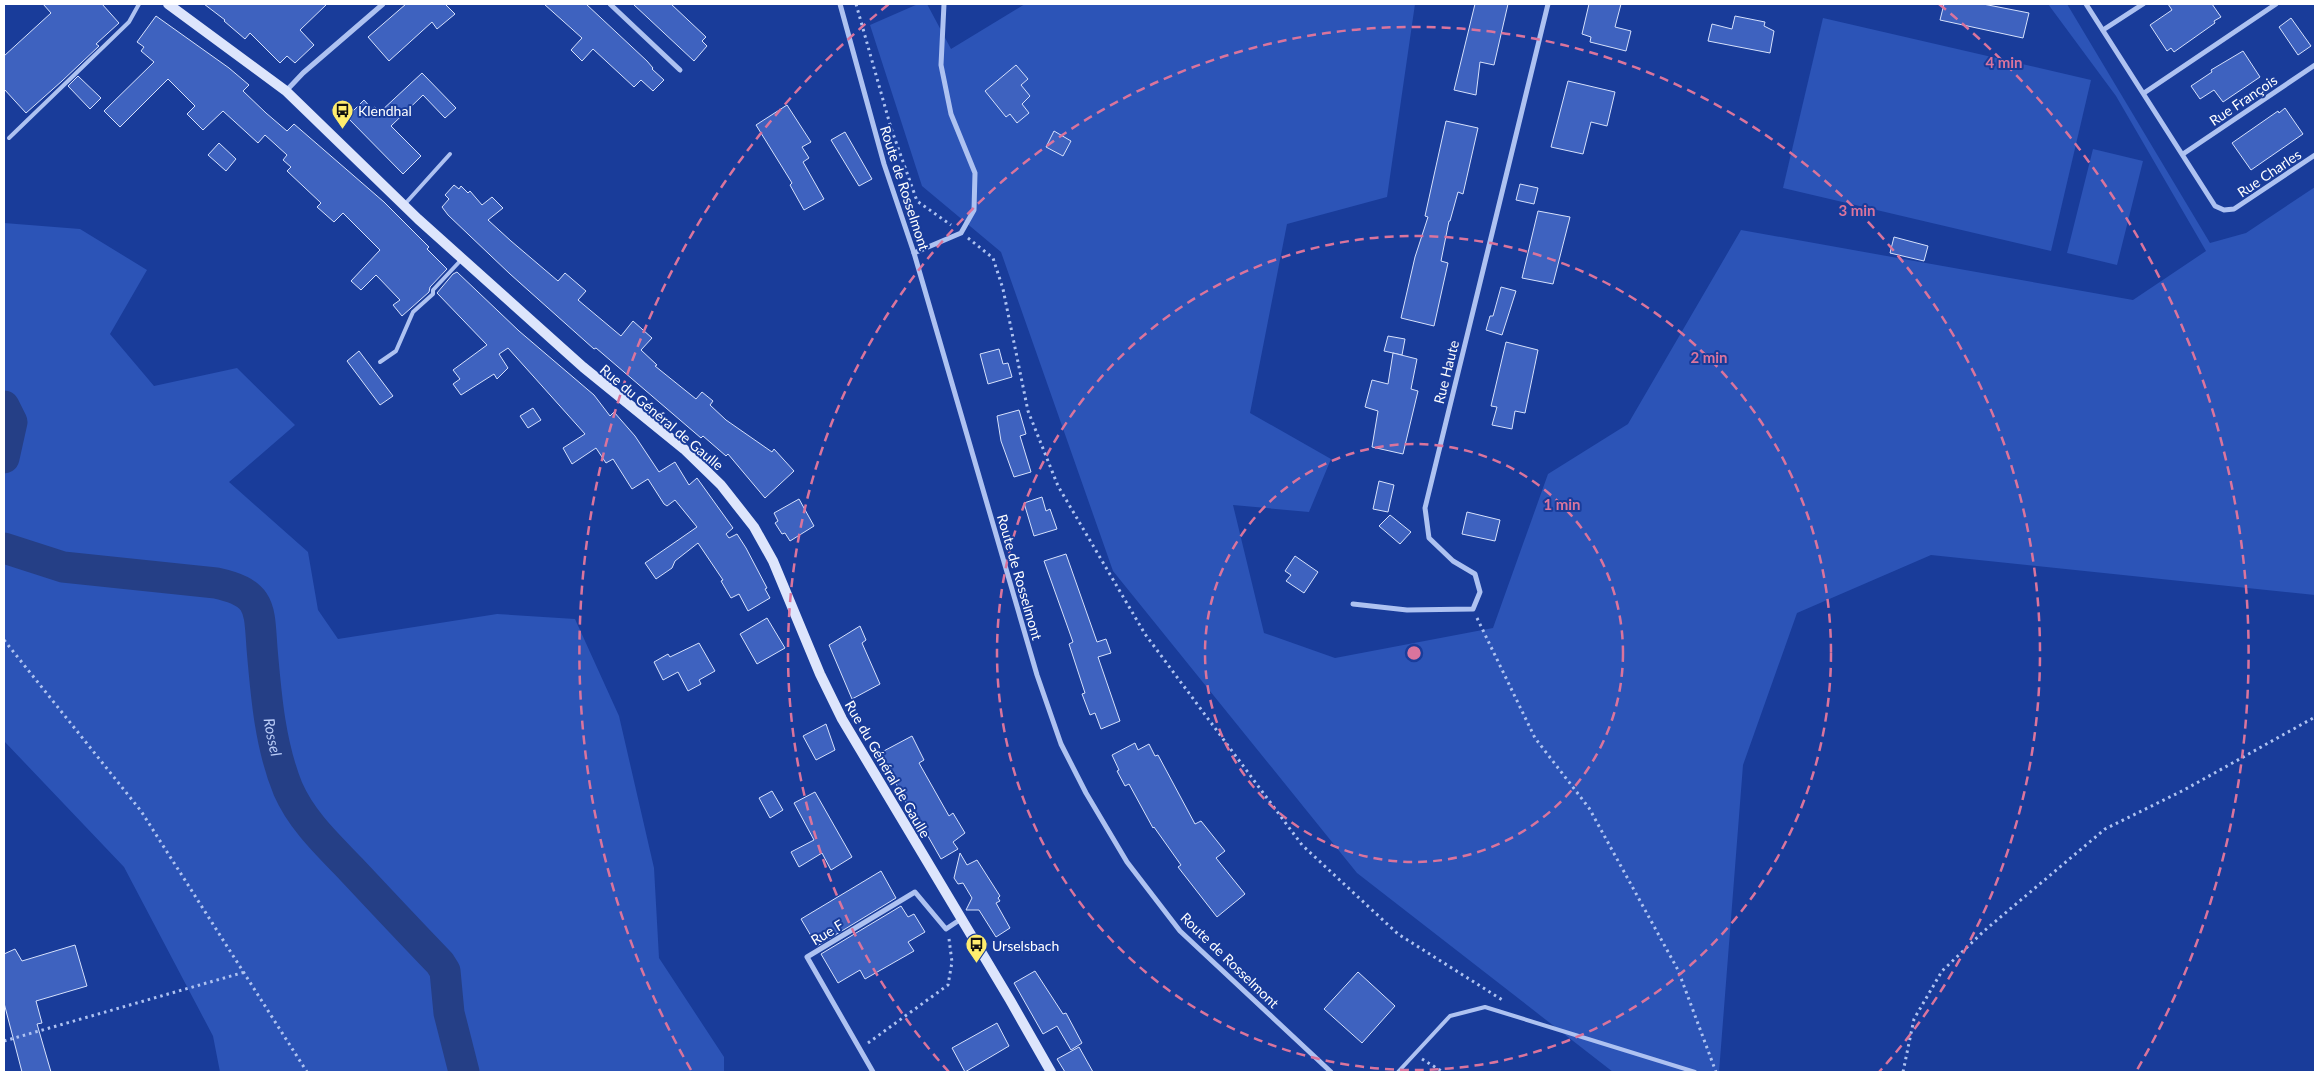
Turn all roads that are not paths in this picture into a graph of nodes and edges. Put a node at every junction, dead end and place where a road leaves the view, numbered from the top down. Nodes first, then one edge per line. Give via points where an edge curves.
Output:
1 (139, 4) edge
2 (168, 4) edge
3 (383, 4) edge
4 (610, 4) edge
5 (840, 4) edge
6 (944, 4) edge
7 (1548, 4) edge
8 (2086, 4) edge
9 (2143, 4) edge
10 (2276, 4) edge
11 (2103, 30) junction
12 (2315, 65) edge
13 (680, 70) dead end
14 (286, 91) junction
15 (2144, 93) junction
16 (10, 138) dead end
17 (450, 154) dead end
18 (2183, 154) junction
19 (2315, 154) edge
20 (404, 206) junction
21 (914, 252) junction
22 (463, 258) junction
23 (380, 362) dead end
24 (1354, 604) dead end
25 (961, 919) junction
26 (873, 1072) edge
27 (1051, 1072) edge
28 (1331, 1072) edge
29 (1398, 1072) edge
30 (1695, 1072) edge

1 - 16 lane via 129,22
2 - 14 main road, Rue du Général de Gaulle
3 - 14 street
4 - 13 street
5 - 21 street, Route de Rosselmont via 884,164
6 - 21 street via 941,65 951,114 975,173 974,210 961,233
7 - 24 street, Rue Haute via 1425,508 1429,538 1453,561 1475,574 1480,592 1473,609 1406,610
8 - 11 street
9 - 11 street
10 - 15 street
11 - 15 street
12 - 18 street, Rue François
14 - 20 main road, Rue du Général de Gaulle
15 - 18 street
17 - 20 lane
18 - 19 street, Rue Charles via 2215,206 2224,210 2234,209
20 - 22 main road, Rue du Général de Gaulle
21 - 28 street, Route de Rosselmont via 1037,675 1065,752 1127,862 1180,931
22 - 23 lane via 413,312 396,351
22 - 25 main road, Rue du Général de Gaulle via 583,367 684,449 740,507 773,561 842,719
25 - 26 street, Rue F via 946,929 915,892 807,957
25 - 27 main road, Rue du Général de Gaulle
29 - 30 lane via 1450,1016 1485,1007

